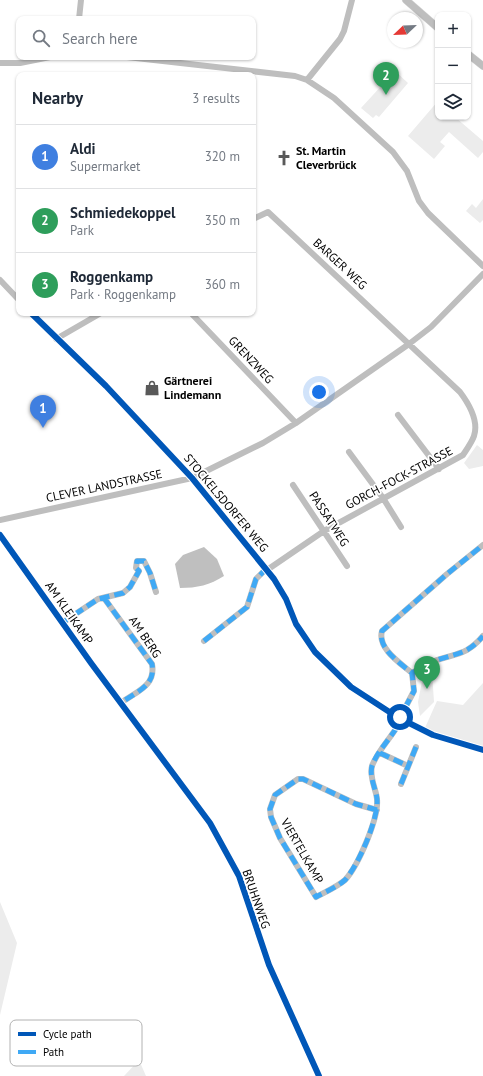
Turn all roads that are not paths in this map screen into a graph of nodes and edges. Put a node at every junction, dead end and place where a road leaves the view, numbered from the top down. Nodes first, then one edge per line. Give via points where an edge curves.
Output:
1 (81, 0) edge
2 (352, 0) edge
3 (406, 0) edge
4 (79, 16) edge
5 (435, 25) edge
6 (471, 56) edge
7 (35, 60) edge
8 (154, 60) edge
9 (0, 63) edge
10 (483, 66) edge
11 (307, 80) junction
12 (256, 218) edge
13 (483, 266) edge
14 (483, 274) edge
15 (0, 280) edge
16 (16, 297) edge
17 (34, 316) edge
18 (96, 316) edge
19 (195, 316) edge
20 (56, 339) junction
21 (409, 344) junction
22 (398, 415) dead end
23 (296, 423) junction
24 (349, 452) dead end
25 (439, 469) junction
26 (192, 478) junction
27 (293, 485) dead end
28 (383, 498) junction
29 (0, 520) edge
30 (401, 527) dead end
31 (324, 531) junction
32 (0, 535) edge
33 (483, 545) edge
34 (346, 566) dead end
35 (146, 569) junction
36 (267, 569) junction
37 (139, 571) junction
38 (156, 592) dead end
39 (104, 598) junction
40 (62, 623) junction
41 (483, 636) edge
42 (204, 641) dead end
43 (412, 673) junction
44 (121, 703) junction
45 (405, 708) junction
46 (391, 713) junction
47 (409, 723) junction
48 (397, 728) junction
49 (416, 747) dead end
50 (483, 750) edge
51 (380, 753) junction
52 (408, 766) junction
53 (401, 784) dead end
54 (377, 810) junction
55 (319, 1076) edge

1 - 4 street
2 - 11 street via 340,39
3 - 5 main road
6 - 10 main road
7 - 9 street
8 - 11 street via 295,76
11 - 13 street via 334,98 393,152 407,171 419,201 428,213
12 - 21 street, BARGER WEG via 268,212
14 - 21 street, CLEVER LANDSTRASSE via 431,327
15 - 16 street
17 - 20 street, STOCKELSDORFER WEG
18 - 20 street
19 - 23 street, GRENZWEG
20 - 26 street, STOCKELSDORFER WEG via 106,386
21 - 23 street, CLEVER LANDSTRASSE
21 - 25 street, GORCH-FOCK-STRASSE via 460,392 469,404 475,421 474,435 463,455
22 - 25 street
23 - 26 street, CLEVER LANDSTRASSE
24 - 28 street
25 - 28 street, GORCH-FOCK-STRASSE
26 - 29 street, CLEVER LANDSTRASSE
26 - 36 street, STOCKELSDORFER WEG
27 - 31 street, PASSATWEG
28 - 30 street
28 - 31 street, GORCH-FOCK-STRASSE
31 - 34 street, PASSATWEG
31 - 36 street, GORCH-FOCK-STRASSE
32 - 40 street, AM KLEIKAMP
33 - 43 street via 382,631 380,637 383,645
35 - 37 street
35 - 37 street via 144,561 137,561 136,568
35 - 38 street via 150,573
36 - 42 street, GORCH-FOCK-STRASSE via 256,579 247,606
36 - 46 street, STOCKELSDORFER WEG via 286,599 296,624 315,652 351,687
37 - 39 street via 130,587 123,593
39 - 40 street via 98,599
39 - 44 street, AM BERG via 152,664 154,672 151,682
40 - 44 street, AM KLEIKAMP
41 - 43 street via 470,649 437,660
43 - 45 street via 414,691
44 - 55 street, BRUHNWEG via 199,807 239,876 268,965
45 - 46 street via 398,707
45 - 47 street via 410,713
46 - 48 street via 390,720
47 - 48 street
47 - 50 street via 433,735
48 - 51 street, VIERTELKAMP
49 - 52 street
51 - 52 street
51 - 54 street, VIERTELKAMP via 372,767 371,775
52 - 53 street
54 - 54 street, VIERTELKAMP via 365,847 345,880 316,897 280,838 270,809 275,794 298,779 356,804

